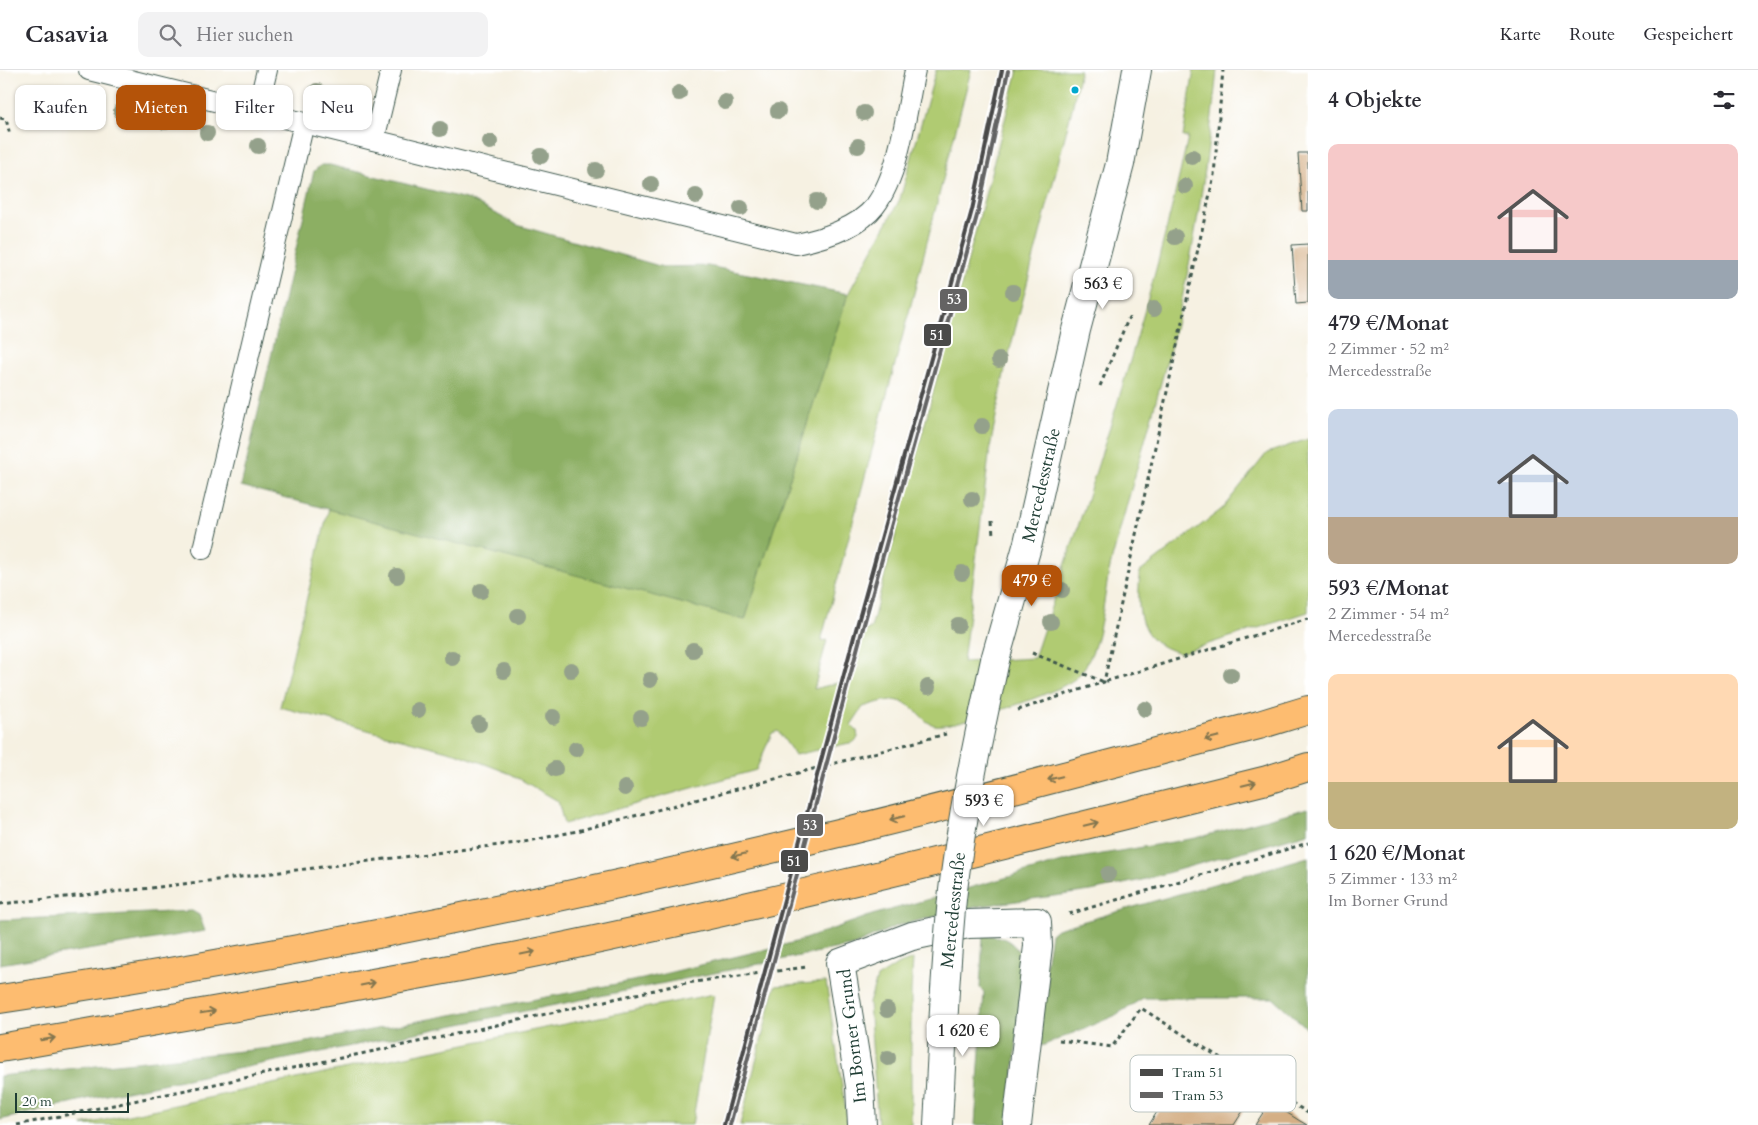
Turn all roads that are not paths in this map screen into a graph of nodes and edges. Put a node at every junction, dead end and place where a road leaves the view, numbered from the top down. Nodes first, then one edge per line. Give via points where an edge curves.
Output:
1 (89, 70) edge
2 (268, 70) edge
3 (392, 70) edge
4 (915, 70) edge
5 (1137, 70) edge
6 (264, 85) edge
7 (216, 101) edge
8 (303, 127) edge
9 (333, 130) edge
10 (374, 140) junction
11 (203, 549) dead end
12 (1308, 710) edge
13 (1308, 768) edge
14 (0, 999) edge
15 (0, 1048) edge
16 (862, 1125) edge
17 (938, 1125) edge
18 (1017, 1125) edge

1 - 7 lane
2 - 6 lane
3 - 10 lane
4 - 10 lane via 891,179 874,208 849,226 822,238 796,244
5 - 17 street, Mercedesstraße, bridge via 1120,164 1076,330 1028,543 995,660 977,740 952,899
8 - 11 lane
9 - 10 lane
12 -> 14 highway via 1259,726 851,830 494,911 139,979
15 -> 13 highway via 334,991 516,956 828,889
16 - 18 street, Im Borner Grund via 860,1086 840,963 912,936 968,924 1037,922 1038,946

